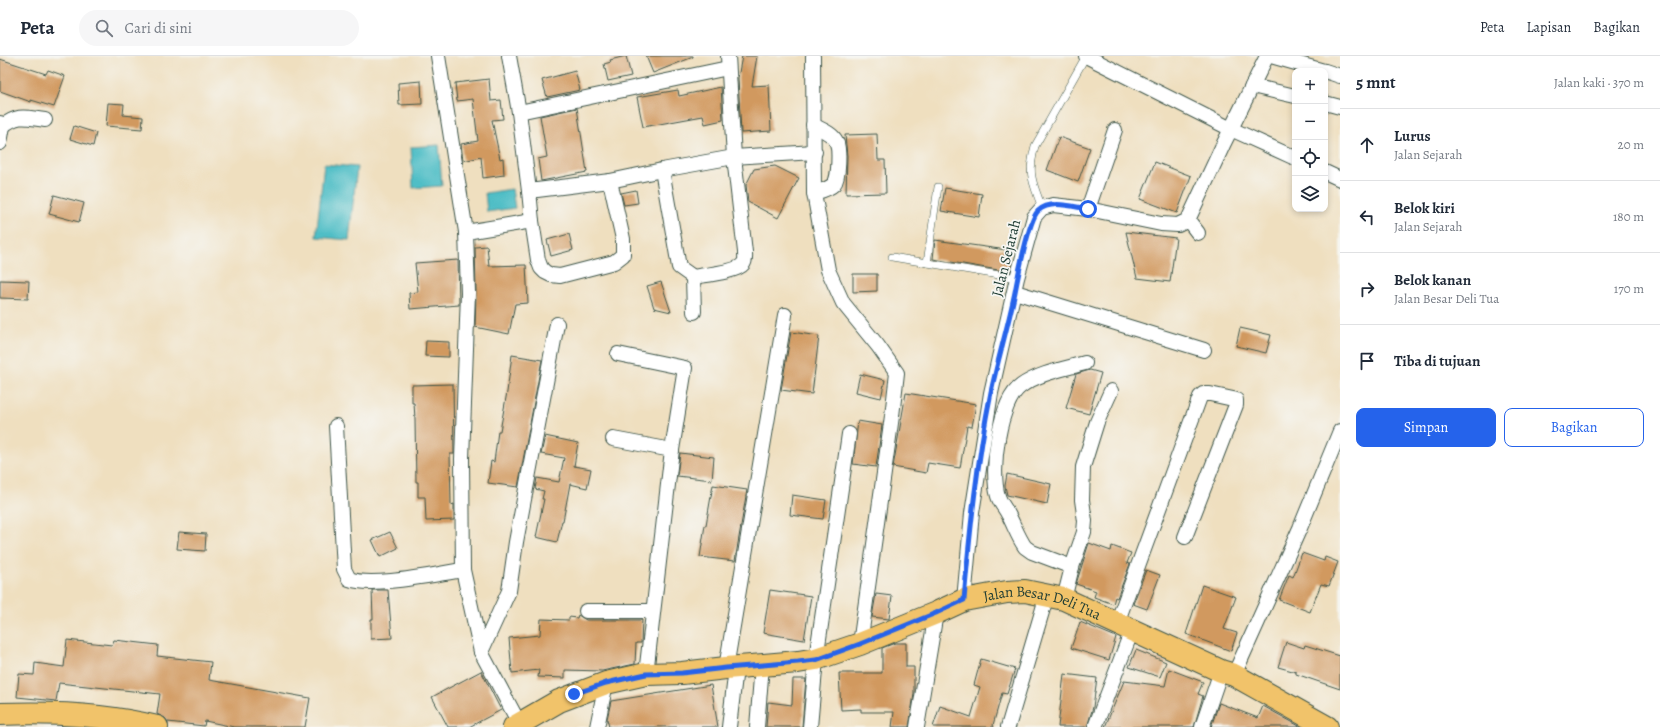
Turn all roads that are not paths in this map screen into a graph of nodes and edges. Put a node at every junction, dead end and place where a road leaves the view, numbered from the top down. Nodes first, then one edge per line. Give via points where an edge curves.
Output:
1 (438, 56) edge
2 (508, 56) edge
3 (813, 56) edge
4 (1086, 56) edge
5 (1267, 56) edge
6 (1271, 56) edge
7 (728, 62) edge
8 (1313, 68) edge
9 (1328, 72) edge
10 (1340, 76) edge
11 (1252, 86) junction
12 (1292, 95) edge
13 (1328, 104) edge
14 (1340, 107) edge
15 (519, 112) junction
16 (45, 120) dead end
17 (2, 124) edge
18 (813, 125) junction
19 (1231, 128) junction
20 (1116, 130) dead end
21 (0, 143) edge
22 (815, 152) junction
23 (734, 157) junction
24 (1292, 157) edge
25 (662, 170) junction
26 (1328, 173) edge
27 (1340, 179) edge
28 (610, 181) junction
29 (938, 187) dead end
30 (529, 191) junction
31 (814, 193) junction
32 (1042, 208) junction
33 (1088, 209) junction
34 (1188, 220) junction
35 (532, 221) junction
36 (466, 232) junction
37 (1198, 233) dead end
38 (892, 257) dead end
39 (927, 263) junction
40 (693, 277) junction
41 (1018, 278) junction
42 (1015, 292) junction
43 (694, 312) dead end
44 (785, 315) dead end
45 (557, 324) dead end
46 (1204, 350) dead end
47 (618, 354) dead end
48 (1085, 363) dead end
49 (1111, 391) dead end
50 (336, 426) dead end
51 (1340, 430) edge
52 (849, 434) dead end
53 (613, 439) dead end
54 (672, 450) junction
55 (1186, 537) dead end
56 (1072, 567) junction
57 (463, 570) junction
58 (1056, 597) junction
59 (964, 600) junction
60 (586, 611) dead end
61 (652, 611) junction
62 (936, 613) junction
63 (1124, 626) junction
64 (860, 644) junction
65 (481, 652) junction
66 (816, 660) junction
67 (762, 665) junction
68 (731, 668) junction
69 (1227, 673) junction
70 (646, 674) junction
71 (606, 683) junction
72 (0, 714) edge
73 (516, 725) edge
74 (157, 727) edge
75 (597, 727) edge
76 (729, 727) edge
77 (757, 727) edge
78 (810, 727) edge
79 (917, 727) edge
80 (1008, 727) edge
81 (1095, 727) edge
82 (1202, 727) edge
83 (1327, 727) edge

1 - 36 street
2 - 15 street
3 - 18 street
4 - 19 street
4 - 32 lane via 1035,146 1030,175
5 - 11 street
6 - 8 street
7 - 15 street
7 - 23 street
9 - 10 street
11 - 12 street
11 - 19 street
13 - 14 street
15 - 30 street
16 - 17 street via 18,117
17 - 21 street
18 - 22 street
18 - 31 street via 830,134 836,141 838,150 838,176 835,183
19 - 24 street
19 - 34 street
20 - 33 street
22 - 23 street
22 - 31 street
23 - 25 street
23 - 40 street via 745,260 739,267
25 - 28 street
25 - 40 street via 679,267
26 - 27 street
28 - 30 street
28 - 35 street via 624,246 623,255 619,260 560,276 551,275 540,268
29 - 39 lane
30 - 35 street
31 - 64 street via 828,270 843,303 897,373
32 - 33 street, Jalan Sejarah via 1053,204
32 - 41 street, Jalan Sejarah via 1032,222
33 - 34 street, Jalan Sejarah via 1161,224 1178,225
34 - 37 street
35 - 36 street
36 - 57 street via 468,293 462,459
38 - 39 lane
39 - 41 lane
40 - 43 street
41 - 42 street, Jalan Sejarah
42 - 46 street
42 - 59 street, Jalan Sejarah via 991,393 972,513
44 - 68 street
45 - 65 street via 509,591
47 - 54 street via 685,368
48 - 56 street via 1020,386 1010,398 1004,414 996,447 994,472 998,496 1025,547
49 - 56 street via 1082,466 1085,521 1080,547
50 - 57 street via 344,569 349,579 358,582 389,581
51 - 69 street via 1300,528
52 - 66 street
53 - 54 street
54 - 61 street
55 - 63 street via 1236,400 1210,394 1203,394 1200,397
56 - 58 street
57 - 65 street
58 - 59 main road, Jalan Besar Deli Tua via 1013,591
58 - 63 main road, Jalan Besar Deli Tua
58 - 80 street
59 - 62 main road, Jalan Besar Deli Tua
60 - 61 street
61 - 70 street
62 - 64 main road, Jalan Besar Deli Tua
62 - 79 street
63 - 69 main road, Jalan Besar Deli Tua
63 - 81 street
64 - 66 main road, Jalan Besar Deli Tua
65 - 73 street
66 - 67 main road, Jalan Besar Deli Tua
66 - 78 street
67 - 68 main road, Jalan Besar Deli Tua
67 - 77 street
68 - 70 main road, Jalan Besar Deli Tua
68 - 76 street
69 - 82 street
69 - 83 main road, Jalan Besar Deli Tua
70 - 71 main road, Jalan Besar Deli Tua
71 - 73 main road, Jalan Besar Deli Tua via 559,701
71 - 75 street
72 - 74 main road via 70,714 135,721

